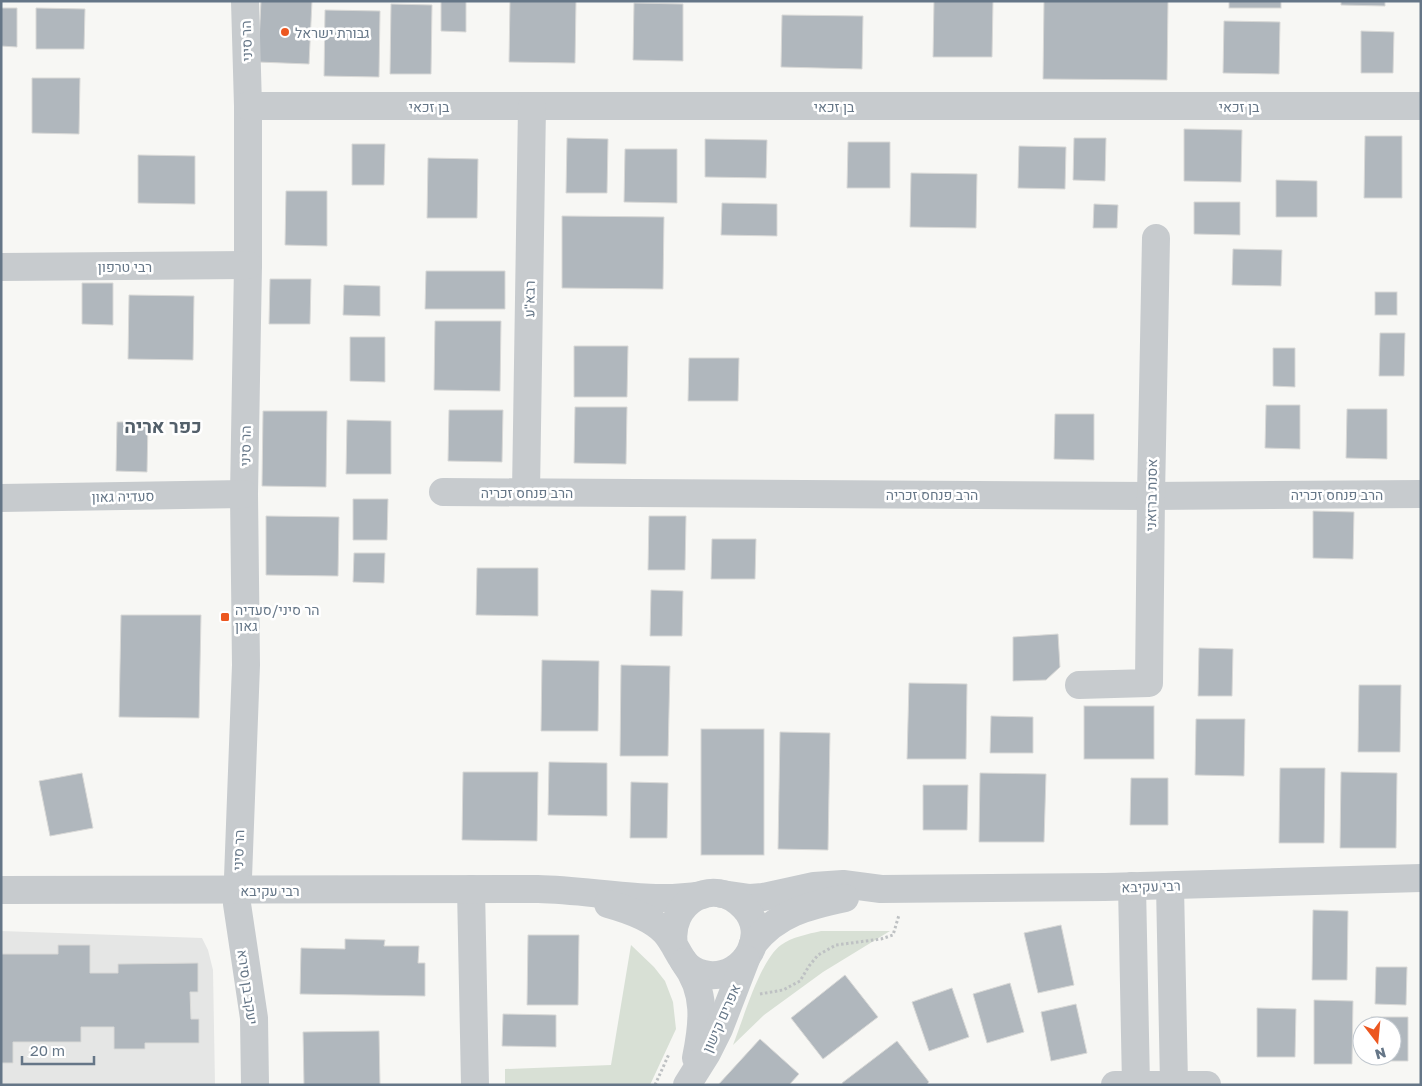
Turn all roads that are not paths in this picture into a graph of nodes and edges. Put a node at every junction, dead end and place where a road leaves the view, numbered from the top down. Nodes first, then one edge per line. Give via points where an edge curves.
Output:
1 (245, 1) edge
2 (248, 106) junction
3 (532, 106) junction
4 (1421, 106) edge
5 (1156, 238) dead end
6 (248, 265) junction
7 (1, 267) edge
8 (443, 492) dead end
9 (526, 492) junction
10 (244, 494) junction
11 (1421, 494) edge
12 (1151, 496) junction
13 (1, 498) edge
14 (1079, 685) dead end
15 (1421, 878) edge
16 (1132, 886) junction
17 (1170, 886) junction
18 (471, 889) junction
19 (538, 889) junction
20 (892, 889) junction
21 (1, 890) edge
22 (237, 890) junction
23 (712, 894) junction
24 (750, 952) junction
25 (679, 954) junction
26 (689, 1080) edge
27 (1129, 1084) edge
28 (1174, 1084) edge
29 (255, 1085) edge
30 (475, 1085) edge
31 (1207, 1085) edge

1 - 2 street, הר סיני
2 - 3 street, בן זכאי
2 - 6 street, הר סיני
3 - 4 street, בן זכאי
3 - 9 street, רבא"ע
5 - 12 street, אסנת ברזאני
6 - 7 street, רבי טרפון
6 - 10 street, הר סיני
8 - 9 street, הרב פנחס זכריה
9 - 12 street, הרב פנחס זכריה
10 - 13 street, סעדיה גאון
10 - 22 street, הר סיני via 246,665
11 - 12 street, הרב פנחס זכריה
12 - 14 street, אסנת ברזאני via 1149,683
15 - 17 street, רבי עקיבא
16 - 17 street, רבי עקיבא
16 - 20 street, רבי עקיבא
16 - 27 street
17 - 28 street
18 - 19 street, רבי עקיבא
18 - 22 street, רבי עקיבא
18 - 30 street
19 - 23 street, רבי עקיבא via 653,899
19 - 25 street, רבי עקיבא via 595,900 626,910 665,932
20 - 23 street, רבי עקיבא via 843,884 750,898
20 - 24 street, רבי עקיבא via 798,911 763,932
21 - 22 street, רבי עקיבא
22 - 29 street, יעקב בן סירא via 237,914 254,1018
23 - 24 street via 734,898 748,911 754,929
23 - 25 street via 686,904 678,914 672,932
24 - 25 street via 731,971 718,975 699,972
24 - 26 street, אפרים קישון via 716,1035
25 - 26 street, אפרים קישון via 696,983 701,1005 700,1035
27 - 28 street
28 - 31 street

